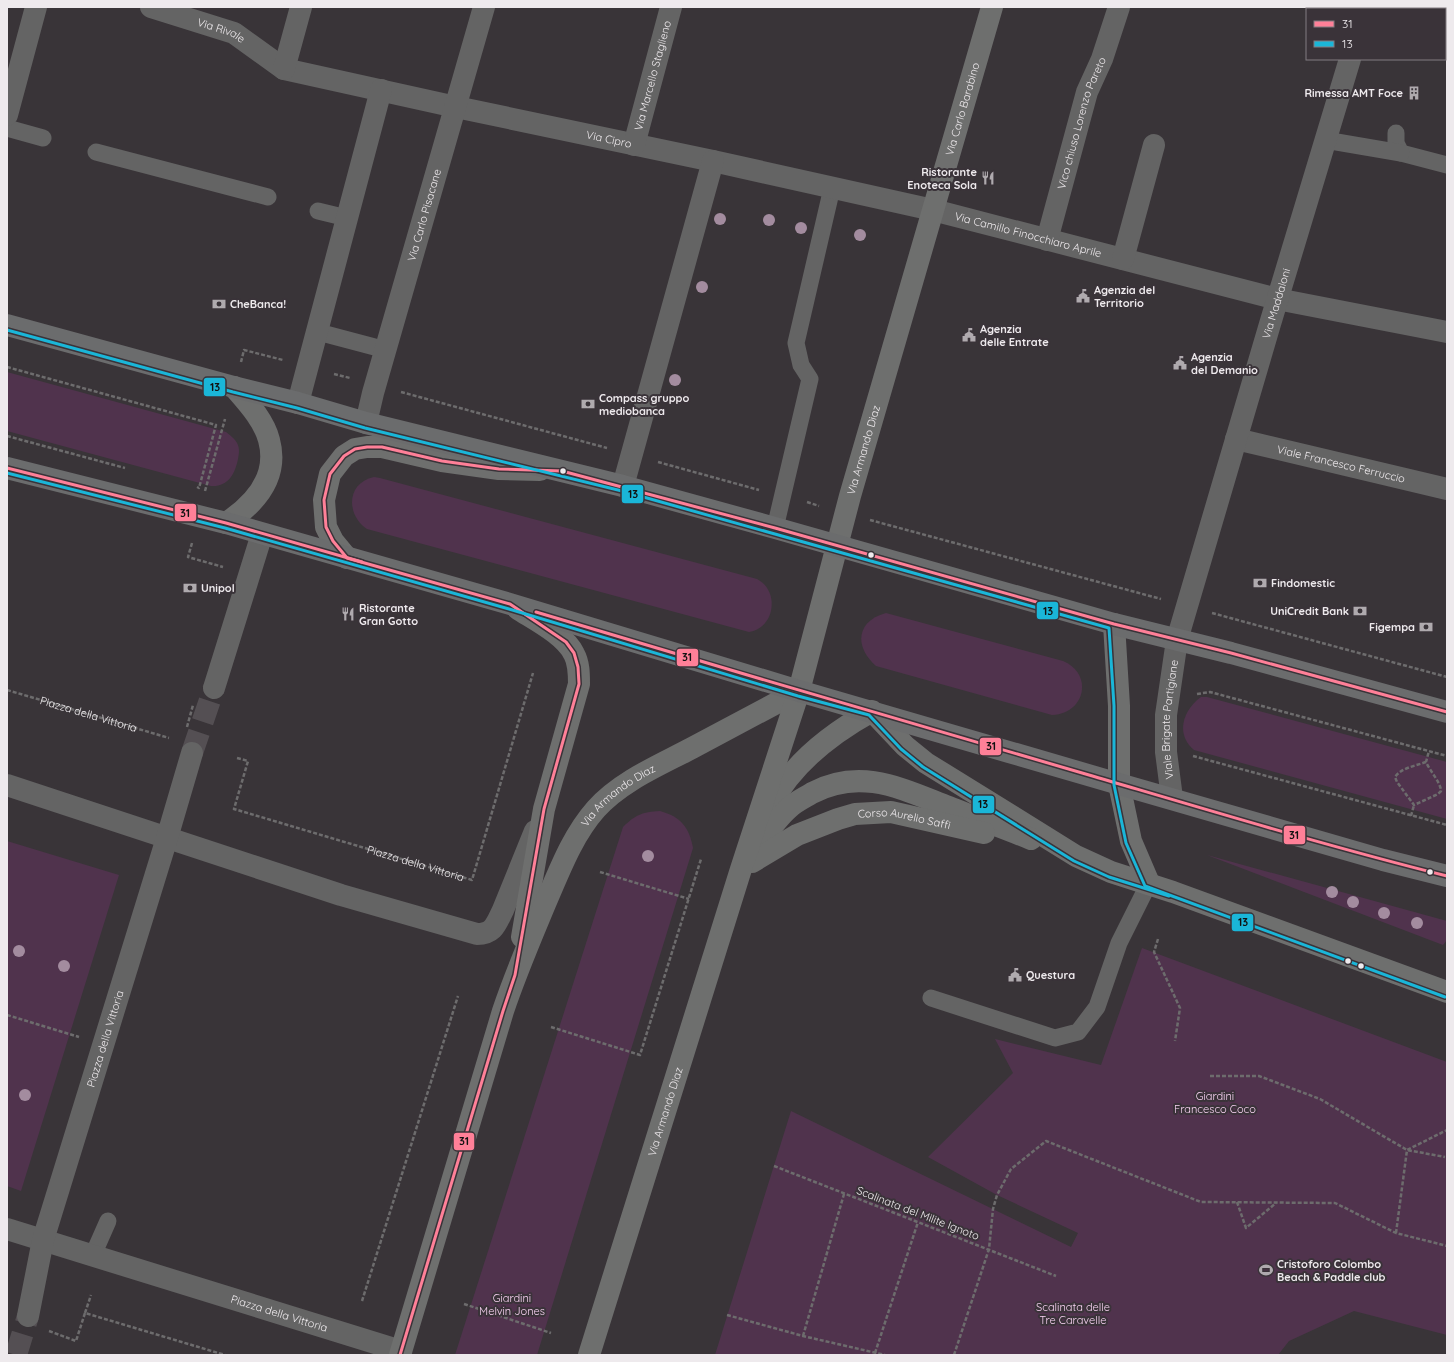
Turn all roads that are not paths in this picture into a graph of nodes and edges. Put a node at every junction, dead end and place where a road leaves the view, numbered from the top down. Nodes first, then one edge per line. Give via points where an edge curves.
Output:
1 (36, 7) edge
2 (151, 7) edge
3 (301, 7) edge
4 (484, 7) edge
5 (671, 7) edge
6 (992, 7) edge
7 (1119, 7) edge
8 (1350, 60) edge
9 (284, 69) junction
10 (382, 90) junction
11 (456, 107) junction
12 (7, 115) edge
13 (7, 128) edge
14 (1396, 133) dead end
15 (42, 138) dead end
16 (1325, 140) junction
17 (634, 145) junction
18 (1154, 145) dead end
19 (96, 152) dead end
20 (1401, 154) junction
21 (713, 161) junction
22 (1447, 165) edge
23 (832, 188) junction
24 (268, 197) dead end
25 (933, 210) junction
26 (318, 211) dead end
27 (347, 218) junction
28 (1047, 240) junction
29 (1123, 259) junction
30 (1277, 299) junction
31 (7, 325) edge
32 (318, 332) junction
33 (1447, 332) edge
34 (386, 350) junction
35 (234, 387) junction
36 (298, 403) junction
37 (366, 423) junction
38 (1236, 439) junction
39 (7, 468) edge
40 (562, 471) junction
41 (623, 486) junction
42 (1447, 489) edge
43 (226, 523) junction
44 (775, 528) junction
45 (262, 534) junction
46 (836, 545) junction
47 (347, 558) junction
48 (510, 604) junction
49 (1114, 624) junction
50 (1177, 640) junction
51 (214, 688) tunnel mouth
52 (799, 691) junction
53 (872, 711) junction
54 (1447, 712) edge
55 (188, 744) tunnel mouth
56 (1119, 784) junction
57 (7, 785) edge
58 (1172, 798) junction
59 (544, 809) junction
60 (167, 838) junction
61 (1070, 854) junction
62 (741, 869) junction
63 (1447, 876) edge
64 (1149, 883) junction
65 (516, 975) junction
66 (1447, 992) edge
67 (931, 998) dead end
68 (108, 1221) dead end
69 (7, 1229) edge
70 (43, 1240) junction
71 (92, 1256) junction
72 (28, 1316) tunnel mouth
73 (400, 1353) edge
74 (589, 1355) edge

1 - 12 street
2 - 9 street, Via Rivale via 234,33
3 - 9 street
4 - 11 street, Via Carlo Pisacane
5 - 17 street, Via Marcello Staglieno
6 - 25 street, Via Carlo Barabino
7 - 28 street, Vico chiuso Lorenzo Pareto via 1102,59 1087,92
8 - 16 street, Via Maddaloni
9 - 10 street, Via Cipro
10 - 11 street, Via Cipro
10 - 27 street
11 - 17 street, Via Cipro
11 - 34 street, Via Carlo Pisacane
13 - 15 lane
14 - 20 lane via 1396,143
16 - 20 lane
16 - 30 street, Via Maddaloni
17 - 21 street, Via Cipro
18 - 29 street
19 - 24 lane
20 - 22 lane
21 - 23 street, Via Cipro
21 - 41 street
23 - 25 street, Via Cipro
23 - 44 lane via 796,343 801,365 810,379
25 - 28 street, Via Camillo Finocchiaro Aprile
25 - 46 street, Via Armando Diaz
26 - 27 lane
27 - 32 street
28 - 29 street, Via Camillo Finocchiaro Aprile
29 - 30 street, Via Camillo Finocchiaro Aprile
30 - 33 street, Via Camillo Finocchiaro Aprile
30 - 38 street, Via Maddaloni
31 - 35 main road
32 - 34 lane
32 - 36 street
34 - 37 street, Via Carlo Pisacane
35 - 36 main road
35 - 43 street via 262,424 272,456 269,475 262,490 241,514
36 - 37 main road
37 - 40 main road
38 - 42 street, Viale Francesco Ferruccio
38 - 50 street, Via Maddaloni
39 - 43 main road
40 - 41 main road
40 - 47 street via 499,469 442,461 382,447 355,449 344,456 330,474 324,500 326,527 333,541
41 - 44 main road
43 - 45 main road
44 - 46 main road
45 - 47 main road
45 - 51 street
46 - 49 main road
46 - 52 street, Via Armando Diaz
47 - 48 main road
48 - 52 main road
48 - 59 street, Via Armando Diaz via 566,642 574,653 578,667 579,684
49 - 50 main road
49 - 56 street via 1119,706
50 - 54 main road
50 - 58 street, Viale Brigate Partigiane via 1166,715 1166,752
52 - 53 main road
52 - 62 street, Via Armando Diaz
52 - 65 street, Via Armando Diaz via 649,770 624,785 595,809 563,860
53 - 56 main road
53 - 61 street, Corso Aurelio Saffi via 905,746 926,763
53 - 62 street via 828,740 806,758 785,781 763,819
55 - 60 street, Piazza della Vittoria
56 - 58 main road
56 - 64 street via 1131,841
57 - 60 street
58 - 63 main road via 1383,860
59 - 60 street, Via Armando Diaz via 503,910 492,930 485,934 477,934 341,895
59 - 65 street, Via Armando Diaz
60 - 70 street, Piazza della Vittoria
61 - 62 street, Corso Aurelio Saffi via 911,815 873,812 844,817 797,835
61 - 62 street, Via Armando Diaz via 902,788 871,781 858,781 839,782 822,788 789,807
61 - 64 street, Corso Aurelio Saffi via 1112,872
62 - 74 street, Via Armando Diaz
64 - 66 street, Corso Aurelio Saffi
64 - 67 lane via 1119,943 1097,1008 1078,1032 1055,1038
65 - 73 street, Via Armando Diaz via 500,1019
68 - 71 lane
69 - 70 street, Piazza della Vittoria
70 - 71 street, Piazza della Vittoria
70 - 72 street, Piazza della Vittoria
71 - 73 street, Piazza della Vittoria

